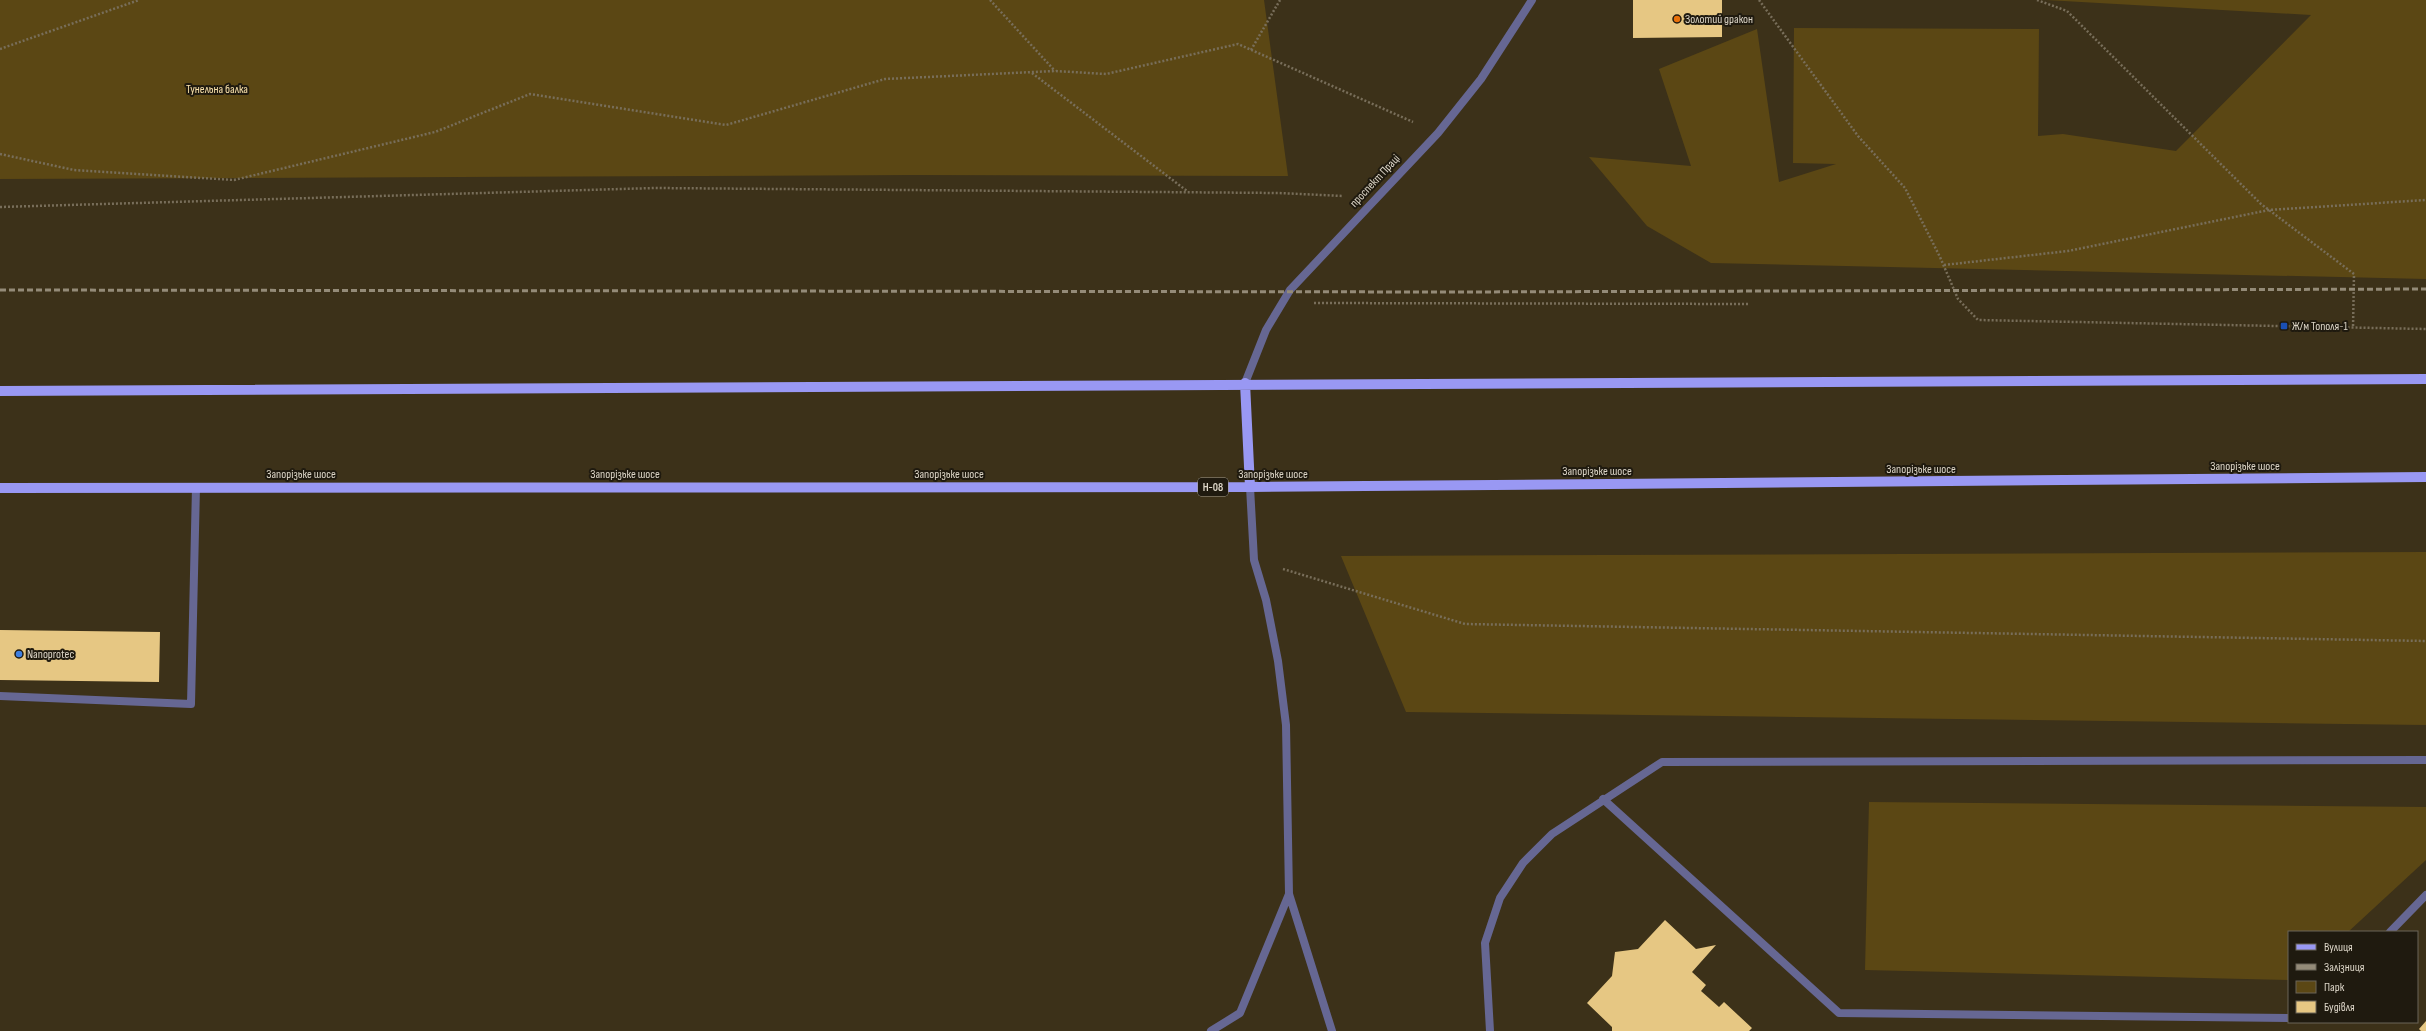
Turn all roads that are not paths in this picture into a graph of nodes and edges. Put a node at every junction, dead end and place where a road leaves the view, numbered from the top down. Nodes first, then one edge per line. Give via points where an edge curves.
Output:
1 (1532, 0) edge
2 (2426, 379) edge
3 (1246, 383) junction
4 (0, 391) edge
5 (2426, 477) edge
6 (196, 487) junction
7 (1250, 487) junction
8 (0, 488) edge
9 (0, 696) edge
10 (2426, 760) edge
11 (1603, 799) junction
12 (1289, 894) junction
13 (2426, 895) edge
14 (2391, 931) edge
15 (2288, 1018) edge
16 (1211, 1031) edge
17 (1332, 1031) edge
18 (1490, 1031) edge

1 - 3 street, проспект Праці via 1481,79 1438,133 1290,290 1266,330
2 - 3 main road
3 - 4 main road
3 - 7 main road
5 - 7 main road, Запорізьке шосе / Н-08
6 - 7 main road, Запорізьке шосе / Н-08
6 - 8 main road, Запорізьке шосе / Н-08
6 - 9 street via 191,704
7 - 12 street via 1254,560 1266,600 1278,661 1286,725
10 - 11 street via 1662,762
11 - 15 street via 1839,1013
11 - 18 street via 1552,834 1522,862 1500,898 1485,943
12 - 16 street via 1240,1013
12 - 17 street
13 - 14 street

